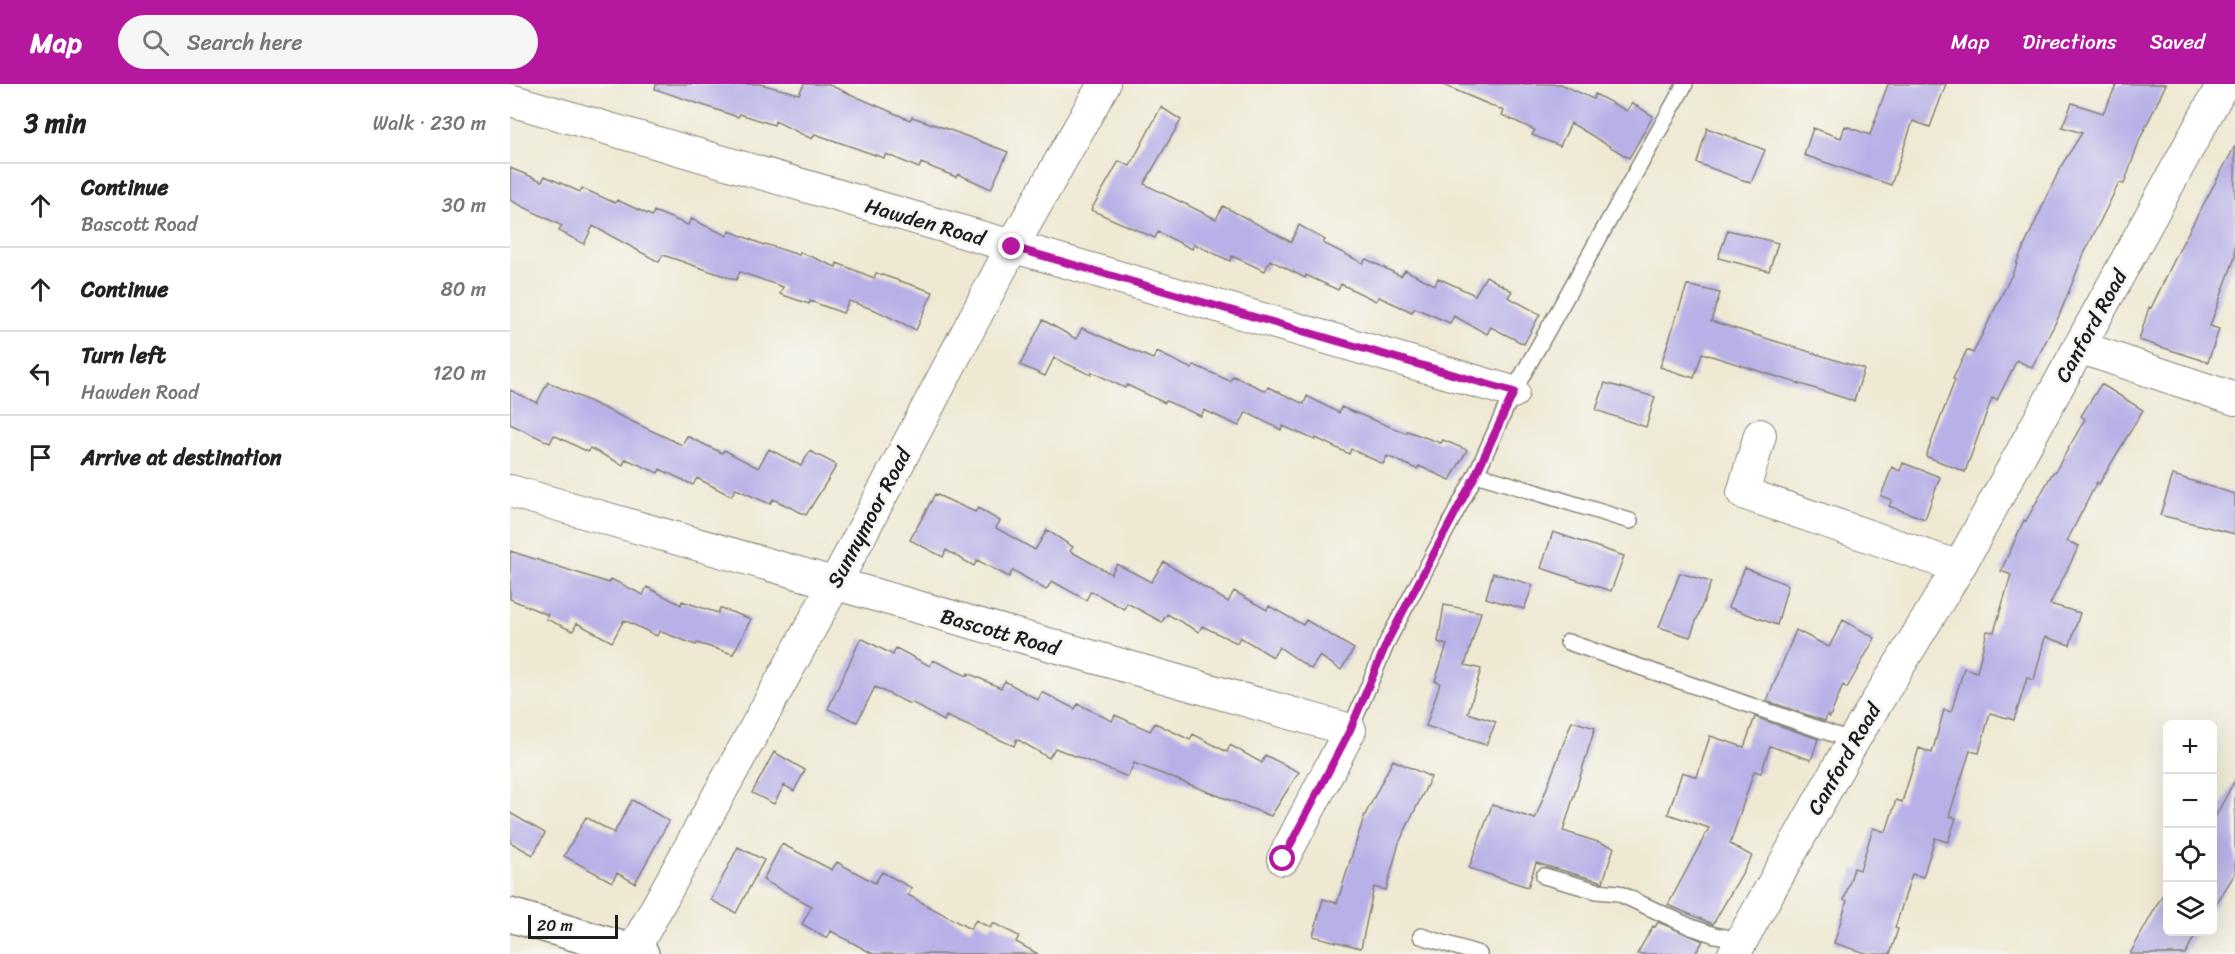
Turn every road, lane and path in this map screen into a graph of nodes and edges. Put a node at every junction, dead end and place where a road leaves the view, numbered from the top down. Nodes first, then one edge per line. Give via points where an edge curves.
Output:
1 (1104, 84) edge
2 (1685, 84) edge
3 (2223, 84) edge
4 (510, 100) edge
5 (1012, 247) junction
6 (2079, 347) junction
7 (1514, 392) junction
8 (2235, 399) edge
9 (1760, 435) dead end
10 (1476, 474) junction
11 (510, 491) edge
12 (1630, 521) dead end
13 (1959, 567) junction
14 (834, 585) junction
15 (1568, 642) dead end
16 (1350, 730) junction
17 (1853, 741) junction
18 (1283, 859) dead end
19 (1544, 876) dead end
20 (510, 915) edge
21 (1421, 936) dead end
22 (1738, 947) edge
23 (638, 953) edge
24 (1479, 954) edge

1 - 5 street, Sunnymoor Road
2 - 7 lane
3 - 6 street, Canford Road
4 - 5 street, Hawden Road
5 - 7 street, Hawden Road
5 - 14 street, Sunnymoor Road
6 - 8 street
6 - 13 street, Canford Road
7 - 10 lane
9 - 13 street via 1743,493
10 - 12 lane
10 - 16 lane via 1388,640
11 - 14 street, Bascott Road
13 - 17 street, Canford Road
14 - 16 street, Bascott Road
14 - 23 street, Sunnymoor Road
15 - 17 lane
16 - 18 street
17 - 22 street, Canford Road
19 - 22 lane via 1618,893
20 - 23 main road
21 - 24 lane

